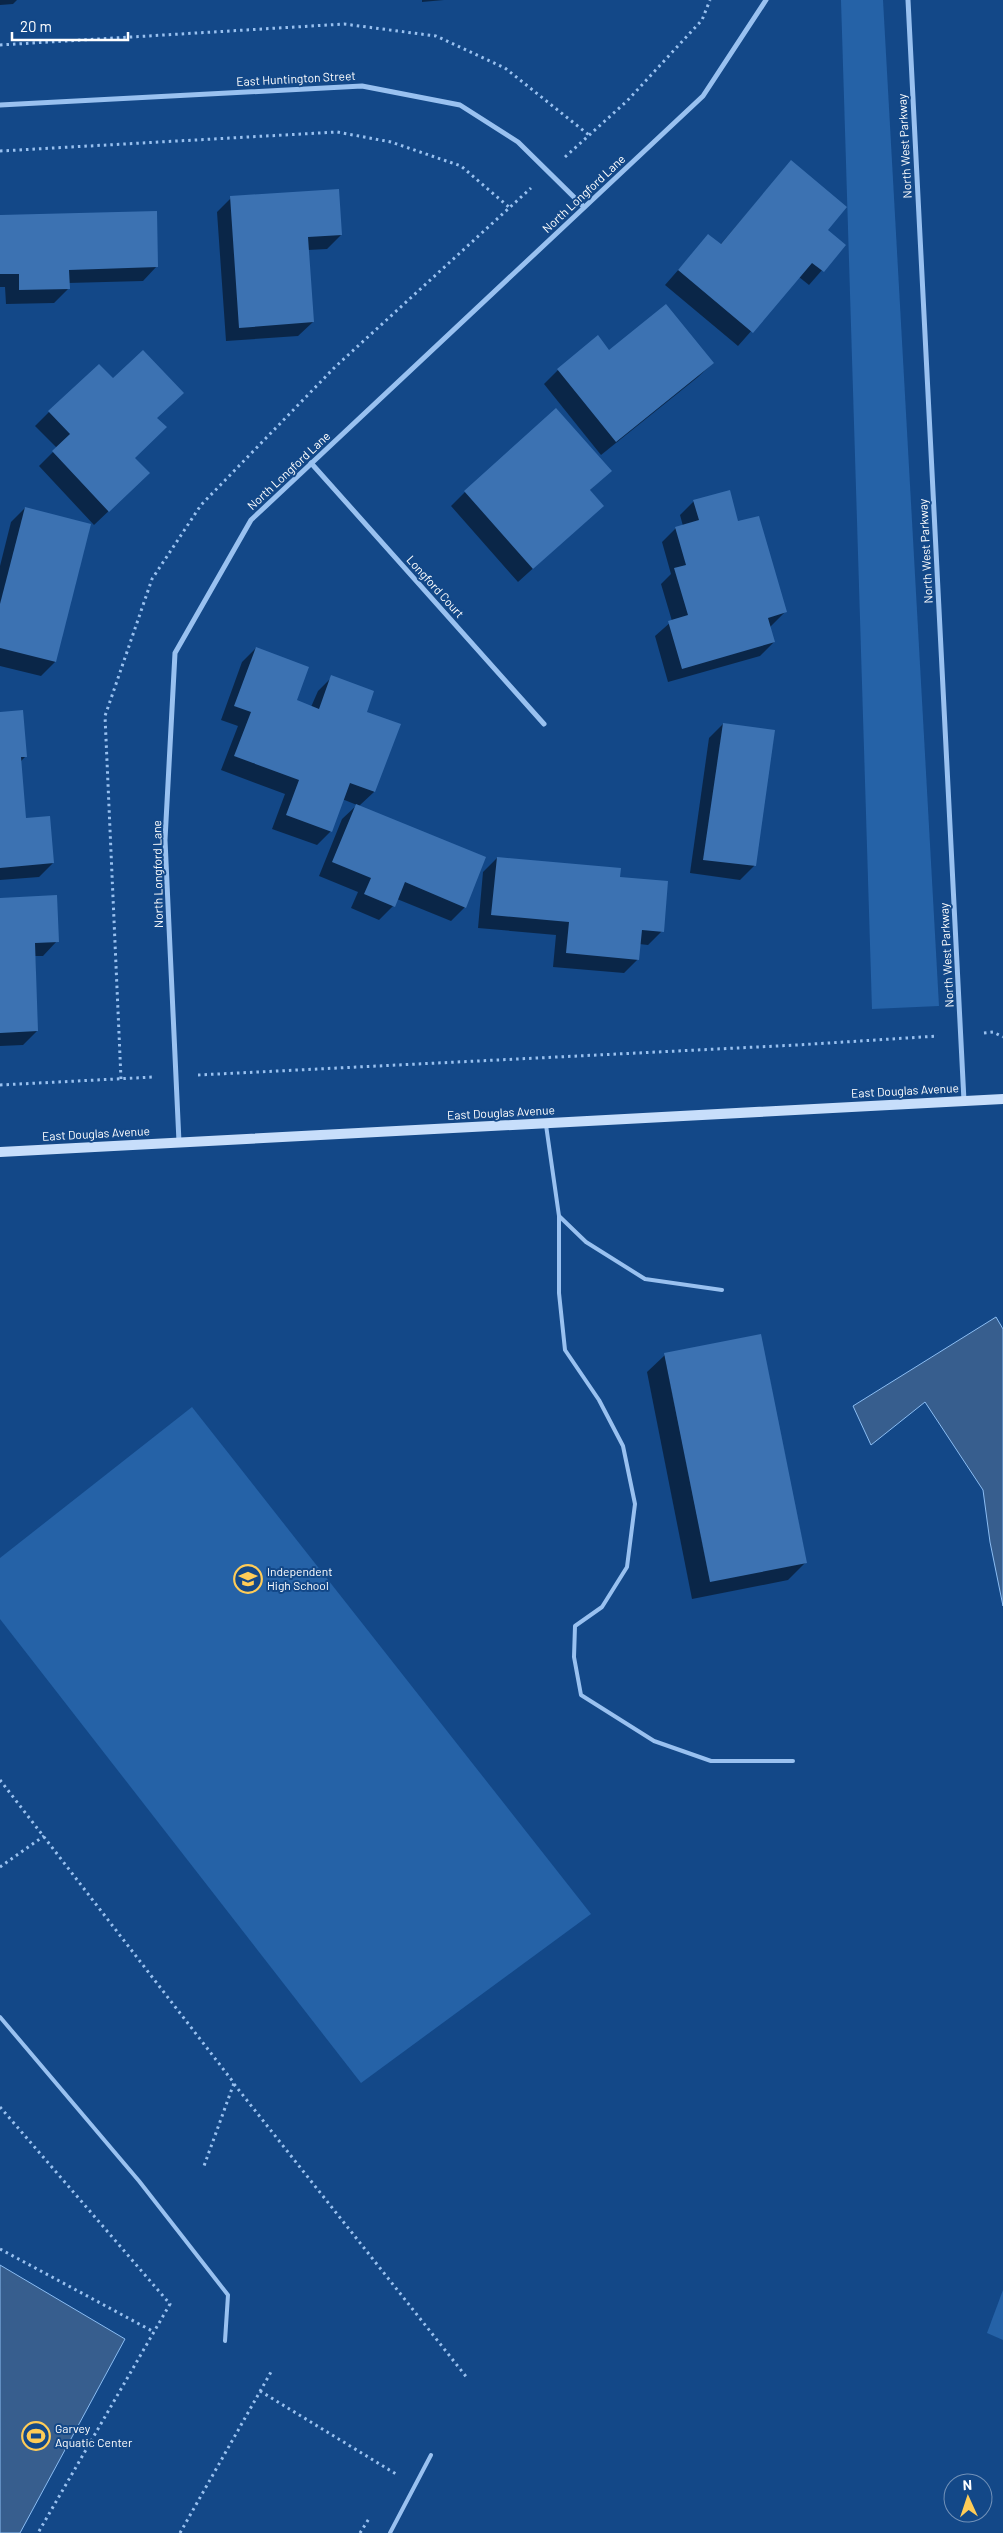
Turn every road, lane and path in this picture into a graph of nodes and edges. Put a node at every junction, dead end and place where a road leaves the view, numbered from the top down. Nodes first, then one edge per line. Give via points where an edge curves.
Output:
1 (766, 0) edge
2 (908, 0) edge
3 (0, 45) edge
4 (0, 105) edge
5 (589, 135) dead end
6 (0, 151) edge
7 (584, 207) junction
8 (510, 208) dead end
9 (311, 463) junction
10 (544, 724) dead end
11 (961, 1034) junction
12 (1003, 1037) edge
13 (176, 1076) junction
14 (0, 1085) edge
15 (1003, 1099) edge
16 (964, 1101) junction
17 (546, 1123) junction
18 (179, 1142) junction
19 (0, 1152) edge
20 (559, 1216) junction
21 (722, 1290) dead end
22 (793, 1762) dead end
23 (0, 1780) edge
24 (44, 1836) junction
25 (0, 1867) edge
26 (0, 2017) edge
27 (234, 2084) junction
28 (0, 2107) edge
29 (204, 2166) dead end
30 (0, 2249) edge
31 (154, 2332) junction
32 (225, 2341) dead end
33 (271, 2372) dead end
34 (468, 2380) dead end
35 (260, 2391) junction
36 (431, 2455) dead end
37 (392, 2482) dead end
38 (371, 2516) dead end
39 (38, 2533) edge
40 (180, 2533) edge
41 (360, 2533) edge
42 (390, 2533) edge

1 - 7 street, North Longford Lane via 703,96
2 - 11 street, North West Parkway
3 - 5 path via 344,24 436,36 505,68
4 - 7 street, East Huntington Street via 362,86 460,105 518,142
6 - 8 path via 337,132 391,142 461,166
7 - 9 street, North Longford Lane
9 - 10 street, Longford Court
9 - 13 street, North Longford Lane via 251,520 175,653 165,840
11 - 12 path via 993,1032
11 - 13 path
11 - 16 street, North West Parkway
13 - 14 path
13 - 18 street, North Longford Lane
15 - 16 street, East Douglas Avenue
16 - 17 street, East Douglas Avenue
17 - 18 street, East Douglas Avenue
17 - 20 lane
18 - 19 street, East Douglas Avenue
20 - 21 lane via 586,1242 645,1279
20 - 22 lane via 559,1294 565,1350 599,1400 623,1446 635,1504 627,1567 602,1607 575,1626 574,1657 581,1695 654,1742 711,1761
23 - 24 path
24 - 25 path
24 - 27 path
26 - 32 lane via 139,2181 228,2295
27 - 29 path
27 - 34 path
28 - 31 path via 170,2304
30 - 31 path
31 - 39 path
33 - 35 path
35 - 37 path via 397,2474
35 - 40 path
36 - 42 lane
38 - 41 path

